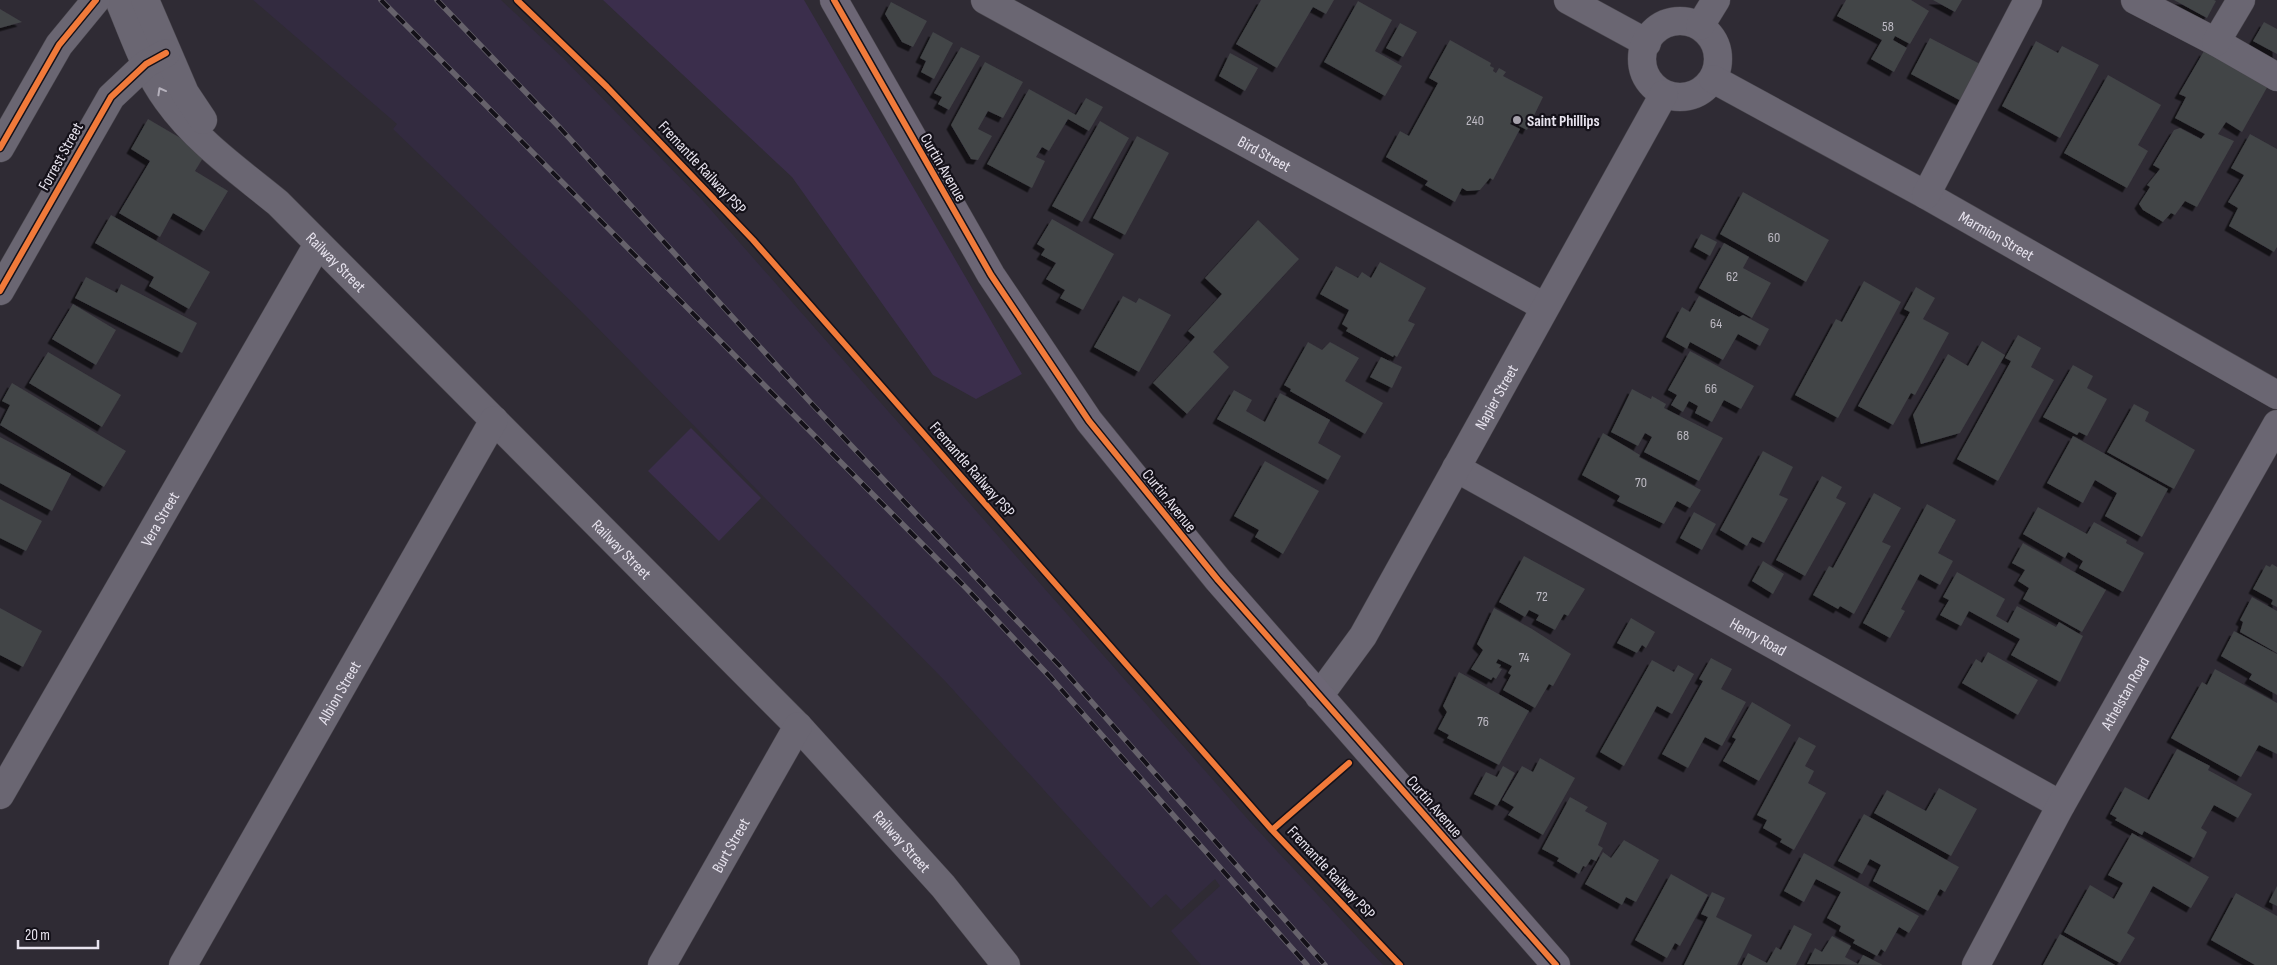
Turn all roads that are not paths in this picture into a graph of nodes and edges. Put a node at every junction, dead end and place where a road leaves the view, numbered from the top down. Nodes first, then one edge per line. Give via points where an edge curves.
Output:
1 (96, 0) edge
2 (119, 0) edge
3 (145, 0) edge
4 (834, 0) edge
5 (985, 0) edge
6 (1568, 0) edge
7 (1716, 0) edge
8 (2028, 0) edge
9 (2135, 0) edge
10 (2241, 0) edge
11 (1700, 26) junction
12 (2216, 42) junction
13 (1647, 43) junction
14 (156, 59) junction
15 (2277, 77) edge
16 (1713, 79) junction
17 (1664, 94) junction
18 (0, 148) edge
19 (1926, 195) junction
20 (318, 244) junction
21 (0, 291) edge
22 (1545, 307) junction
23 (2277, 395) edge
24 (494, 420) junction
25 (2273, 441) edge
26 (1456, 468) junction
27 (1319, 696) junction
28 (798, 726) junction
29 (0, 795) edge
30 (2062, 805) junction
31 (183, 965) edge
32 (662, 965) edge
33 (1006, 965) edge
34 (1556, 965) edge
35 (1976, 965) edge

1 - 18 street via 59,45
2 - 14 street, Railway Street
3 - 14 street, Railway Street
4 - 27 main road, Curtin Avenue via 991,275 1073,399 1218,580
5 - 22 street, Bird Street
6 - 13 street
7 - 11 street
8 - 19 street
9 - 12 street
10 - 12 street
11 - 13 street via 1679,21 1668,23 1658,28
11 - 16 street via 1709,34 1717,50 1718,68
12 - 15 street
13 - 17 street via 1642,51 1643,68 1648,79
14 - 20 street, Railway Street via 166,99 194,133 278,203
14 - 21 street, Forrest Street via 111,97
16 - 17 street via 1706,88 1686,98
16 - 19 street, Marmion Street
17 - 22 street, Napier Street
19 - 23 street, Marmion Street
20 - 24 street, Railway Street
20 - 29 street, Vera Street
22 - 26 street, Napier Street
24 - 28 street, Railway Street
24 - 31 street, Albion Street
25 - 30 street, Athelstan Road
26 - 27 street, Napier Street via 1363,636
26 - 30 street, Henry Road
27 - 34 main road, Curtin Avenue
28 - 32 street, Burt Street
28 - 33 street, Railway Street via 942,886
30 - 35 street, Athelstan Road

